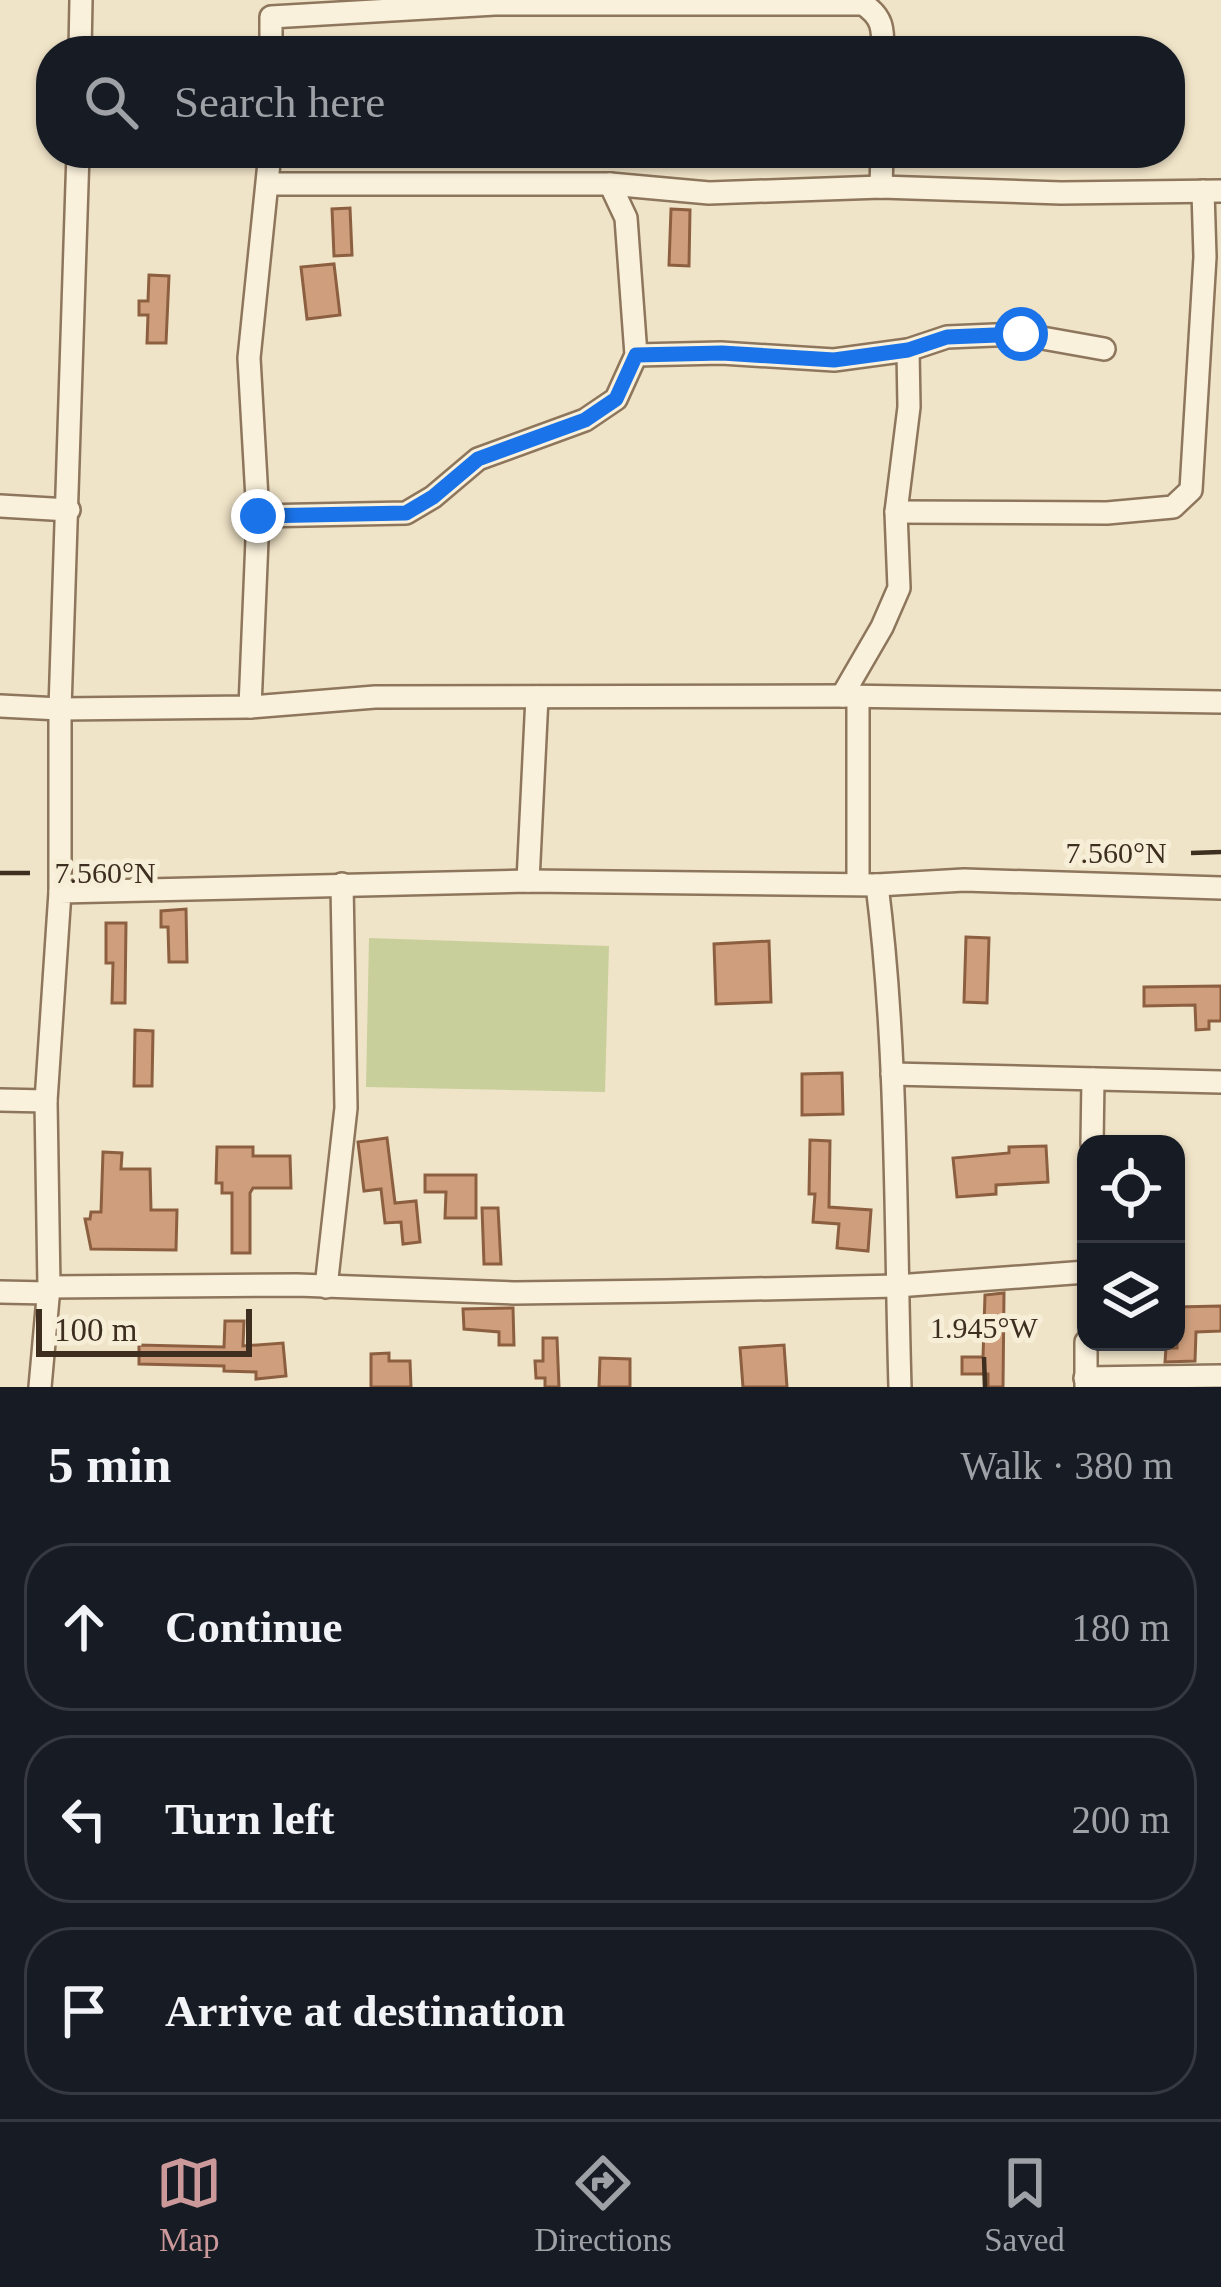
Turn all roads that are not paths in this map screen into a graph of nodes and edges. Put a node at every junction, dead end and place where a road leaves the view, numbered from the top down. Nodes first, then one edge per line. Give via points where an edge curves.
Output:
1 (81, 0) edge
2 (496, 2) edge
3 (80, 36) edge
4 (271, 36) edge
5 (883, 36) edge
6 (78, 168) edge
7 (270, 168) edge
8 (881, 168) edge
9 (270, 184) junction
10 (610, 184) junction
11 (881, 187) junction
12 (1212, 191) edge
13 (1105, 349) dead end
14 (908, 350) junction
15 (636, 355) junction
16 (0, 506) edge
17 (69, 510) junction
18 (896, 512) junction
19 (258, 516) junction
20 (850, 696) junction
21 (537, 697) junction
22 (1221, 702) edge
23 (0, 706) edge
24 (250, 707) junction
25 (60, 709) junction
26 (529, 881) junction
27 (342, 884) junction
28 (868, 884) junction
29 (1221, 888) edge
30 (60, 892) junction
31 (892, 1074) junction
32 (1093, 1079) junction
33 (1221, 1082) edge
34 (0, 1100) edge
35 (46, 1101) junction
36 (1092, 1135) edge
37 (1077, 1273) edge
38 (897, 1286) junction
39 (326, 1287) junction
40 (49, 1290) junction
41 (0, 1292) edge
42 (1086, 1351) edge
43 (1221, 1376) edge
44 (1086, 1382) edge
45 (40, 1387) edge
46 (900, 1387) edge

1 - 3 street
2 - 4 street via 271,17
2 - 5 street via 863,4 878,14
6 - 17 street
7 - 9 street
8 - 11 street
9 - 10 street
9 - 19 street via 249,358
10 - 11 street via 709,193
10 - 15 street via 626,218
11 - 12 street
12 - 18 street via 1191,490 1173,507 1107,513
13 - 14 street via 1021,334 947,337
14 - 15 street via 834,360
14 - 18 street
15 - 19 street via 616,399 585,420 478,459 406,513
16 - 17 street
17 - 25 street
18 - 20 street via 899,588
19 - 24 street
20 - 21 street
20 - 22 street
20 - 28 street
21 - 24 street
21 - 26 street
23 - 25 street
24 - 25 street
25 - 30 street
26 - 27 street
26 - 28 street
27 - 30 street
27 - 39 street via 346,1108
28 - 29 street
28 - 31 street via 887,964
30 - 35 street
31 - 32 street
31 - 38 street
32 - 33 street
32 - 36 street
34 - 35 street
35 - 40 street
37 - 38 street
38 - 39 street
38 - 46 street
39 - 40 street
40 - 41 street
40 - 45 street
42 - 44 street
43 - 44 street

